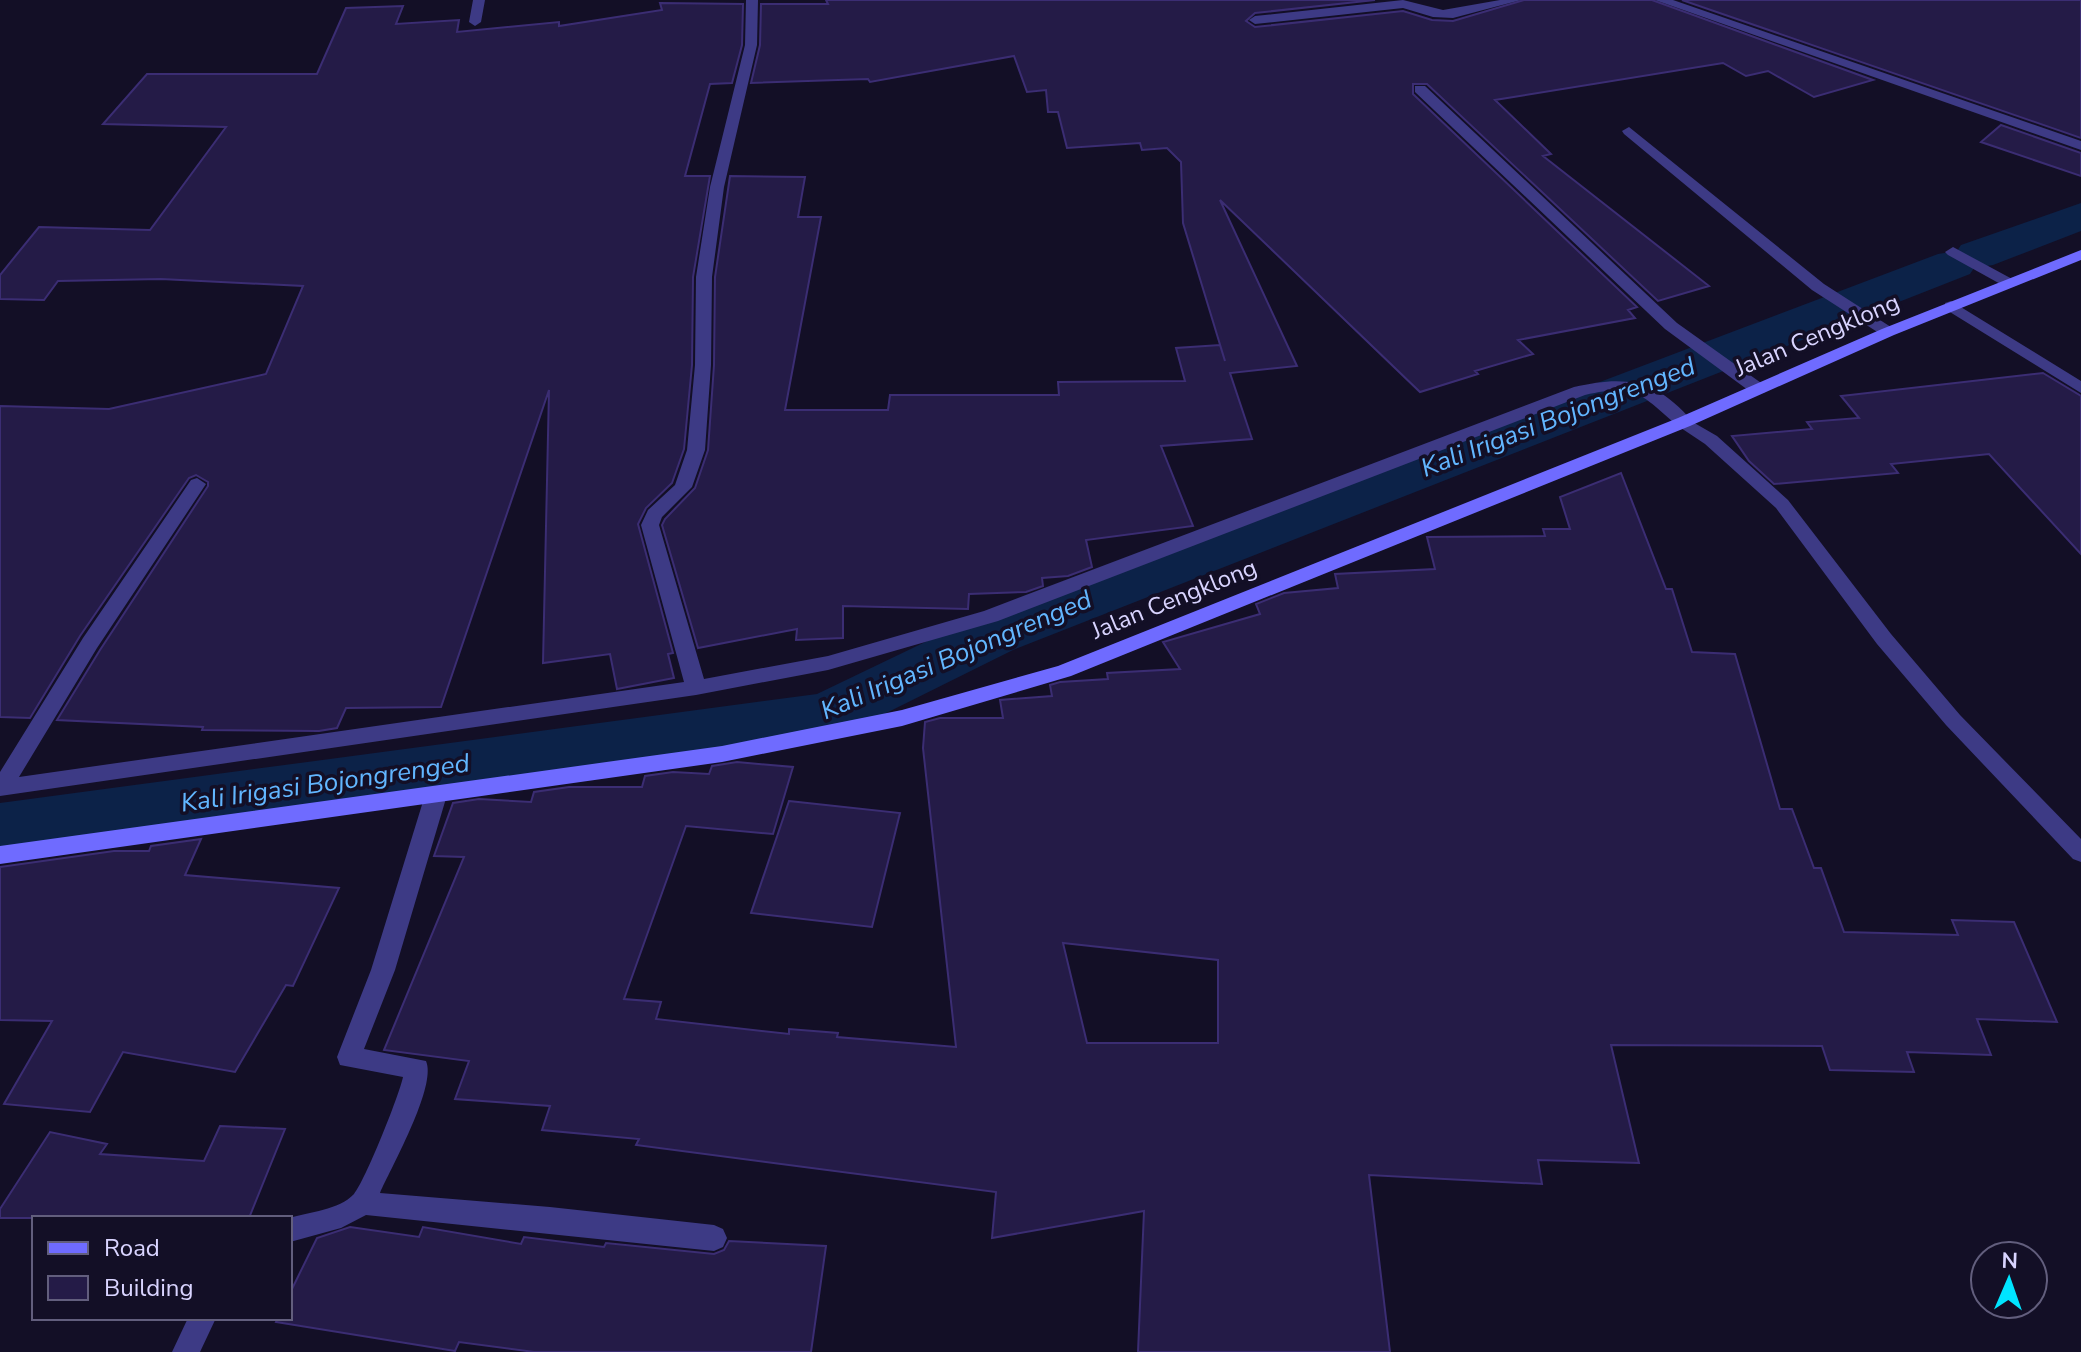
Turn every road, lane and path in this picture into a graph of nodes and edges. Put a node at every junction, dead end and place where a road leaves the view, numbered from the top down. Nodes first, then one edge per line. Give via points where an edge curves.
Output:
1 (479, 0) edge
2 (752, 0) edge
3 (1515, 0) edge
4 (1661, 0) edge
5 (1255, 20) dead end
6 (475, 22) dead end
7 (1420, 89) dead end
8 (1629, 131) dead end
9 (2081, 146) edge
10 (1953, 252) dead end
11 (2081, 255) edge
12 (2009, 283) junction
13 (1951, 306) junction
14 (1883, 329) junction
15 (2081, 388) edge
16 (1758, 389) junction
17 (1679, 417) junction
18 (197, 484) dead end
19 (696, 688) junction
20 (1, 788) edge
21 (436, 795) junction
22 (2081, 853) edge
23 (0, 855) edge
24 (363, 1202) junction
25 (292, 1229) edge
26 (714, 1238) dead end
27 (201, 1320) edge
28 (186, 1352) edge

1 - 6 street
2 - 19 street via 751,45 717,187 704,277 696,450 683,487 654,514 650,525
3 - 5 street via 1451,13 1403,4
4 - 9 street
7 - 16 street via 1671,326
8 - 14 street via 1818,287
10 - 12 street
11 - 12 main road, Jalan Cengklong
12 - 13 main road, Jalan Cengklong
13 - 14 main road, Jalan Cengklong
13 - 15 street
14 - 16 main road, Jalan Cengklong
16 - 17 main road, Jalan Cengklong
17 - 19 street via 1637,383 1614,382 1580,391 991,616 828,663
17 - 21 main road, Jalan Cengklong via 1064,671 902,718 722,754
17 - 22 street via 1782,504 1903,662
18 - 20 street
19 - 20 street
21 - 23 main road, Jalan Cengklong
21 - 24 street via 383,970 349,1057 417,1069 411,1096
24 - 25 street via 341,1216
24 - 26 street
27 - 28 street

